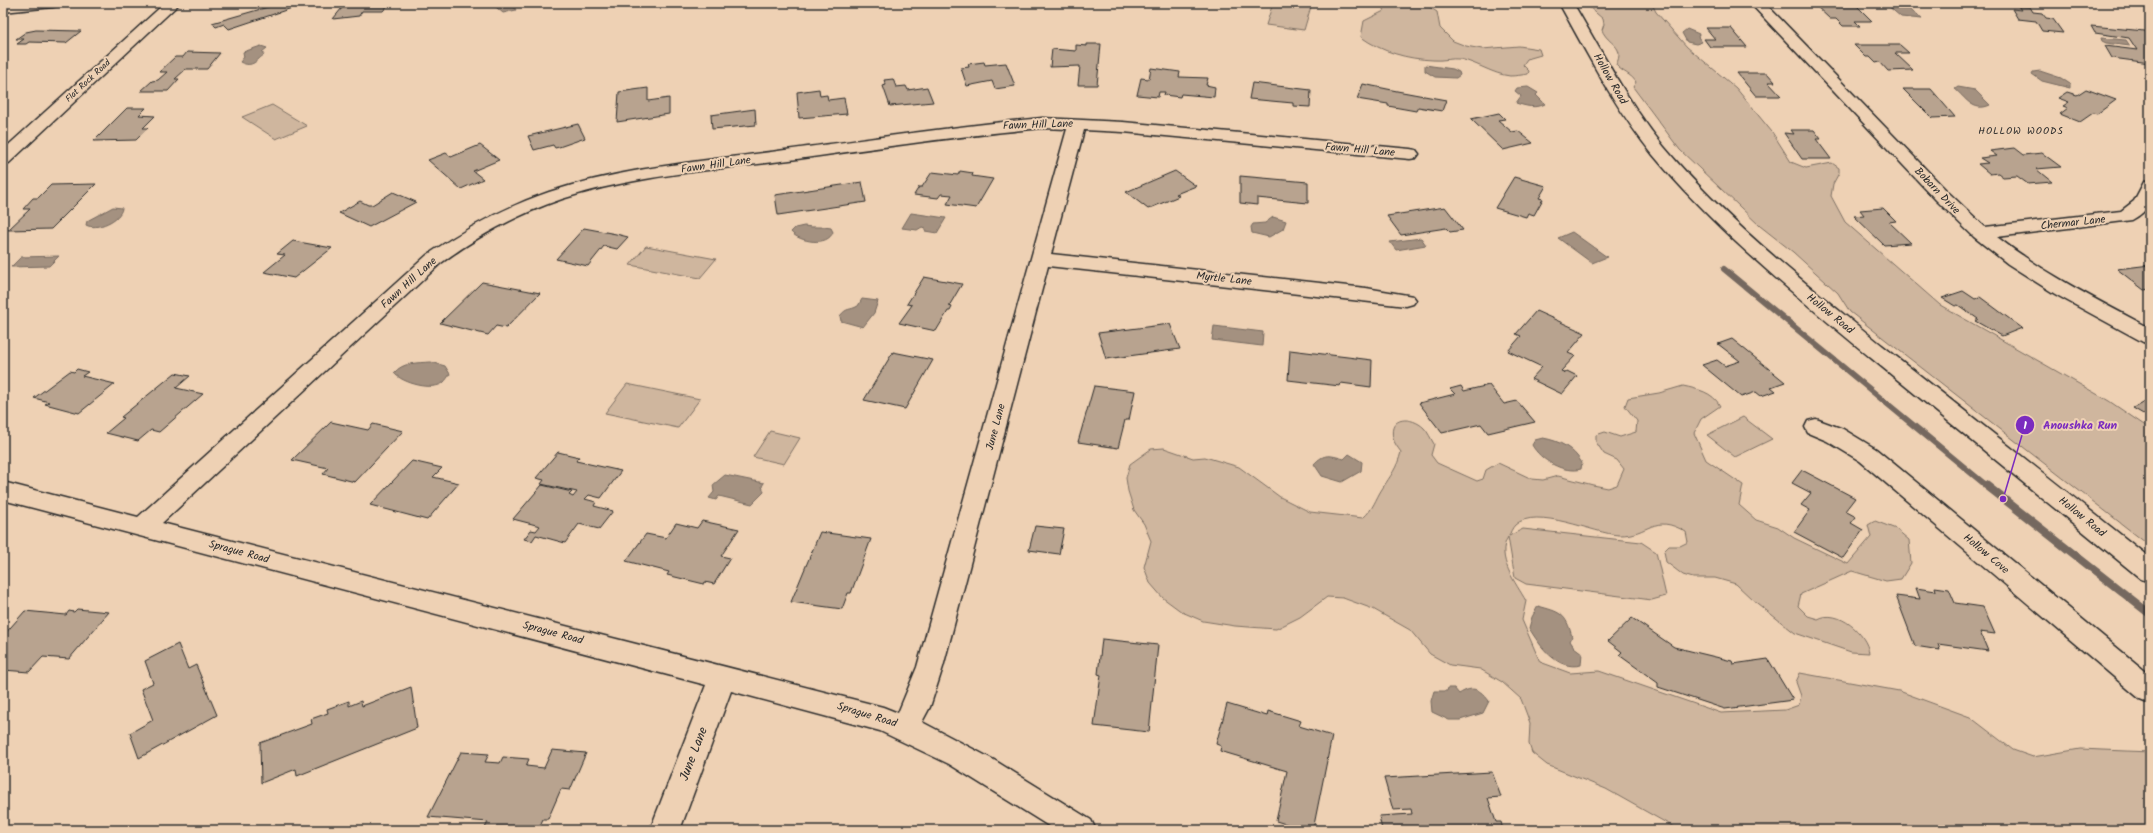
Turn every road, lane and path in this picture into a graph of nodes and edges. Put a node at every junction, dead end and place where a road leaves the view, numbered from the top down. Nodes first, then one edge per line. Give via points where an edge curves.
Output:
1 (53, 3) edge
2 (173, 3) edge
3 (1566, 3) edge
4 (1757, 3) edge
5 (3, 8) edge
6 (1077, 124) junction
7 (1410, 154) dead end
8 (3, 159) edge
9 (2150, 186) edge
10 (1981, 233) junction
11 (1042, 259) junction
12 (1406, 300) dead end
13 (2150, 337) edge
14 (1816, 427) dead end
15 (3, 491) edge
16 (142, 527) junction
17 (2150, 572) edge
18 (722, 678) junction
19 (2150, 691) edge
20 (905, 727) junction
21 (665, 830) edge
22 (1081, 830) edge

1 - 5 street
2 - 8 street, Flat Rock Road
3 - 17 street, Hollow Road via 1636,121 1669,164 1705,204 1810,297
4 - 10 street, Bobarn Drive via 1942,196
6 - 7 street, Fawn Hill Lane
6 - 11 street, June Lane
6 - 16 street, Fawn Hill Lane via 1002,126 635,176 589,185 517,210 474,232 434,259
9 - 10 street, Chermar Lane via 2136,211 2126,216
10 - 13 street, Bobarn Drive via 2015,260 2056,286
11 - 12 street, Myrtle Lane
11 - 20 street, June Lane via 930,667 916,708
14 - 19 street, Hollow Cove via 1841,438 1868,455
15 - 16 street, Sprague Road
16 - 18 street, Sprague Road
18 - 20 street, Sprague Road via 860,712
18 - 21 street, June Lane
20 - 22 street, Sprague Road via 952,752

